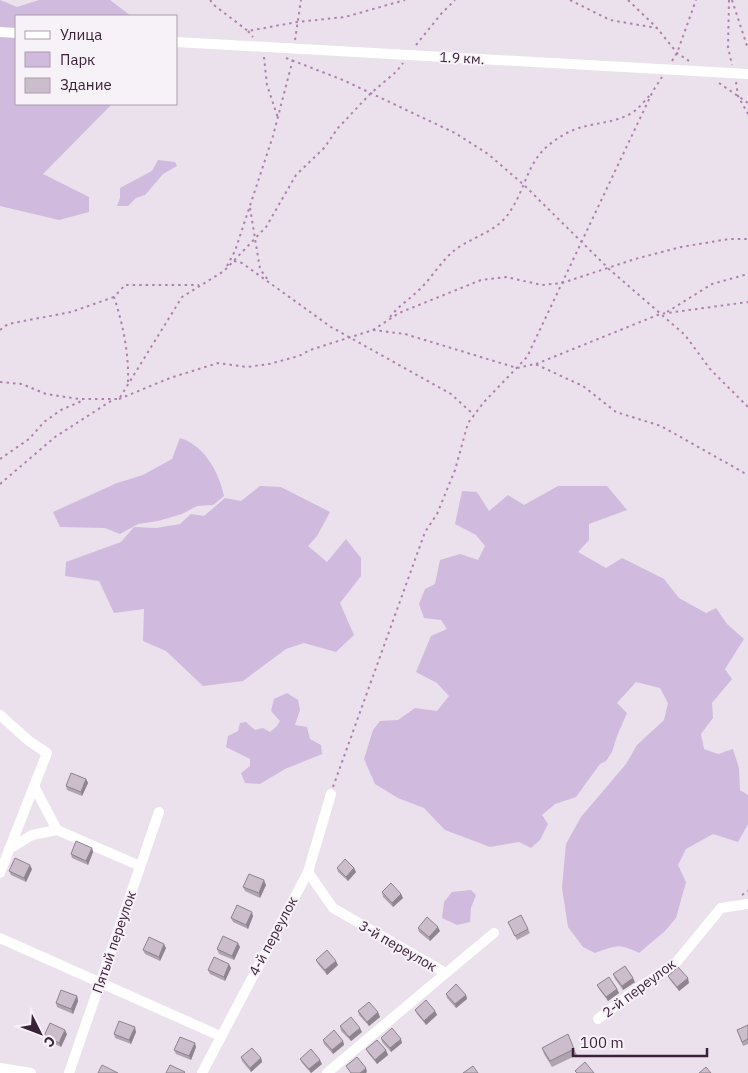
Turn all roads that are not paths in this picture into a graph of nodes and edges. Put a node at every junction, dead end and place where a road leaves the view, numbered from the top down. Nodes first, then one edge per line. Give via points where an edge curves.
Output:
1 (0, 32) edge
2 (15, 33) edge
3 (178, 42) edge
4 (748, 74) edge
5 (0, 715) edge
6 (34, 786) junction
7 (331, 794) road end
8 (158, 812) dead end
9 (57, 830) junction
10 (9, 849) junction
11 (140, 866) junction
12 (308, 872) junction
13 (0, 873) edge
14 (748, 904) edge
15 (494, 933) dead end
16 (0, 938) edge
17 (446, 973) junction
18 (100, 983) junction
19 (598, 1018) dead end
20 (220, 1036) junction
21 (0, 1068) edge
22 (31, 1073) edge
23 (69, 1073) edge
24 (202, 1073) edge
25 (327, 1073) edge

1 - 2 street
3 - 4 street, 1.9 км.
5 - 6 street via 29,742 47,753
6 - 9 street
6 - 10 street
7 - 12 street, 4-й переулок
8 - 11 street, Пятый переулок
9 - 10 street via 32,835
9 - 11 street
10 - 13 street
11 - 18 street, Пятый переулок
12 - 17 street, 3-й переулок via 333,908
12 - 20 street, 4-й переулок
14 - 19 street, 2-й переулок via 721,908 674,965
15 - 17 street
16 - 18 street
17 - 25 street, 3-й переулок
18 - 20 street
18 - 23 street, Пятый переулок
20 - 24 street, 4-й переулок
21 - 22 street

